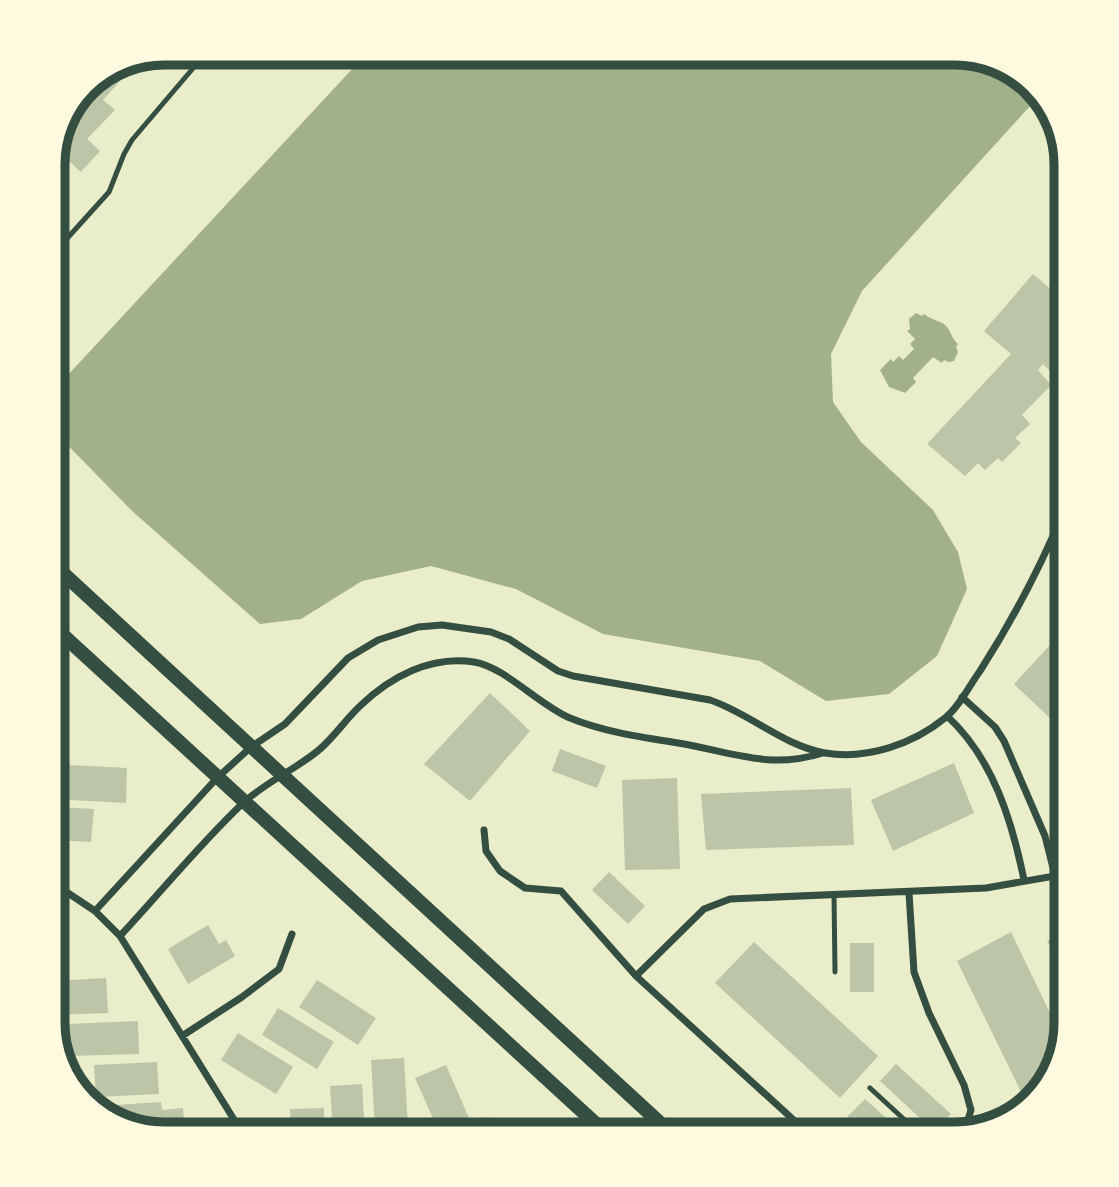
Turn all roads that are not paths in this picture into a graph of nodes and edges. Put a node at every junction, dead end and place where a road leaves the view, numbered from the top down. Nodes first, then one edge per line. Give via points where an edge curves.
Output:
1 (195, 65) edge
2 (65, 241) edge
3 (1054, 533) edge
4 (65, 575) edge
5 (65, 637) edge
6 (962, 697) junction
7 (947, 716) junction
8 (251, 747) junction
9 (824, 753) junction
10 (281, 775) junction
11 (217, 778) junction
12 (244, 802) junction
13 (484, 830) dead end
14 (1054, 872) edge
15 (1054, 876) edge
16 (1024, 880) junction
17 (65, 891) edge
18 (909, 892) junction
19 (834, 895) junction
20 (95, 911) junction
21 (292, 934) dead end
22 (120, 936) junction
23 (835, 972) dead end
24 (636, 976) junction
25 (182, 1036) junction
26 (870, 1088) dead end
27 (967, 1121) edge
28 (235, 1122) edge
29 (593, 1122) edge
30 (657, 1122) edge
31 (795, 1122) edge
32 (906, 1122) edge

1 - 2 lane via 140,129 109,192
3 - 6 street via 1027,593
4 - 8 main road
5 - 11 main road
6 - 7 street
6 - 14 street via 1004,741 1045,836
7 - 9 street via 897,746
7 - 16 street via 974,744 985,764 1014,832
8 - 9 street via 285,724 362,649 398,633 442,625 491,632 573,677 710,699
8 - 10 main road
8 - 11 street
9 - 10 street via 768,761 625,735 570,718 510,678 476,662 446,662 417,668 383,686 320,749
10 - 12 street
10 - 30 main road
11 - 12 main road
11 - 20 street
12 - 22 street
12 - 29 main road
13 - 24 street via 486,851 500,871 526,888 561,891
15 - 16 street
16 - 18 street via 986,888
17 - 20 street
18 - 19 street
18 - 27 street via 914,972 964,1085 971,1110
19 - 23 lane
19 - 24 street via 730,899 704,909
20 - 22 street
21 - 25 street via 279,969
22 - 25 street
24 - 31 street
25 - 28 street
26 - 32 lane

